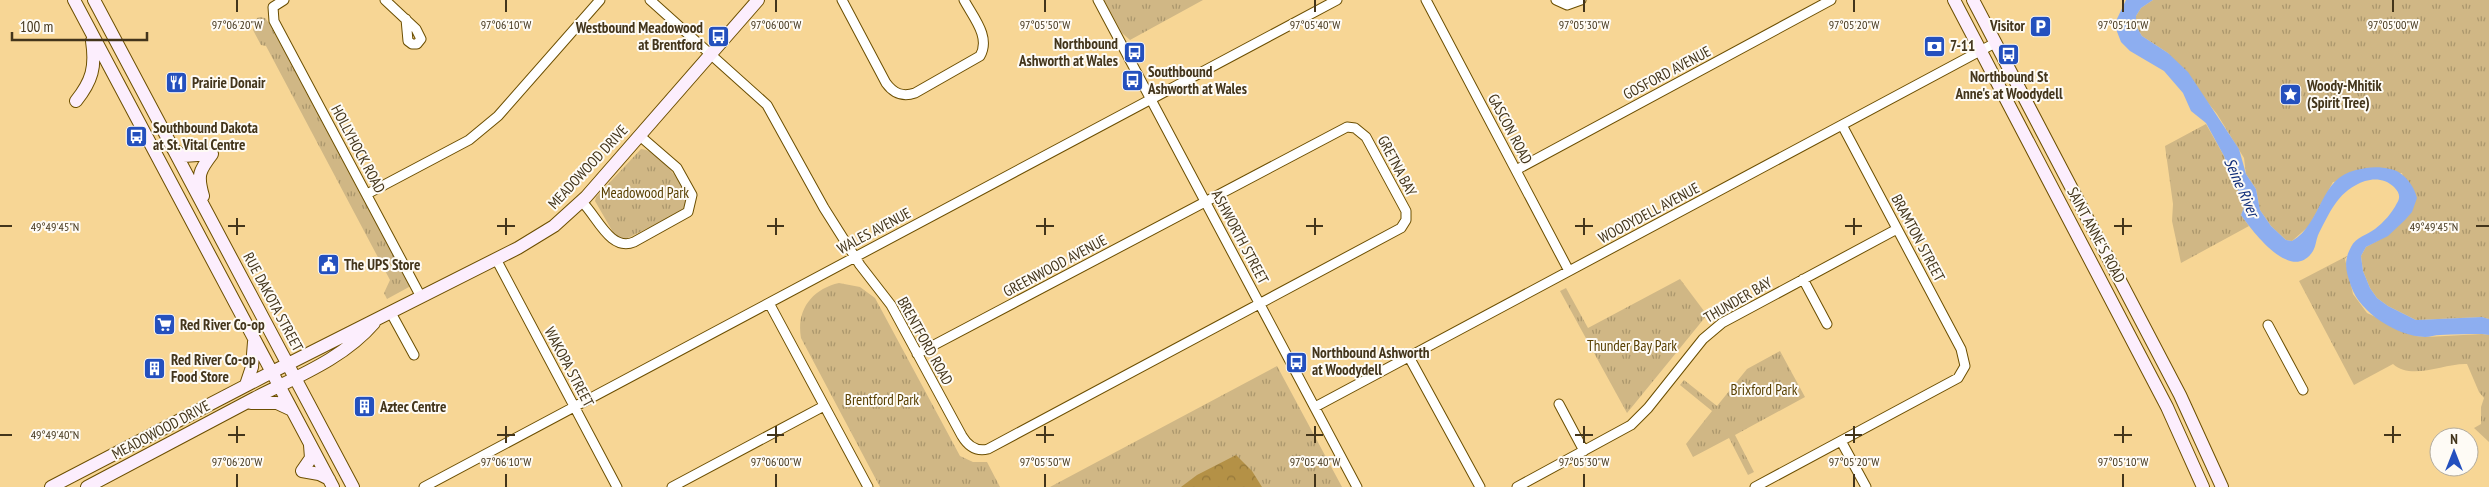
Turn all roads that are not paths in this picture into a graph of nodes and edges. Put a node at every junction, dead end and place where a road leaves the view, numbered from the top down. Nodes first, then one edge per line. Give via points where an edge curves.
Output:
1 (74, 0) edge
2 (94, 0) edge
3 (284, 0) edge
4 (385, 0) edge
5 (600, 0) edge
6 (650, 0) edge
7 (758, 0) edge
8 (842, 0) edge
9 (964, 0) edge
10 (1098, 0) edge
11 (1337, 0) edge
12 (1426, 0) edge
13 (1556, 0) edge
14 (1581, 0) edge
15 (1831, 0) edge
16 (1954, 0) edge
17 (1973, 0) edge
18 (406, 19) dead end
19 (91, 32) junction
20 (1995, 43) junction
21 (1981, 51) junction
22 (711, 54) junction
23 (1151, 99) junction
24 (76, 100) dead end
25 (1842, 125) junction
26 (640, 136) junction
27 (173, 149) junction
28 (1516, 170) junction
29 (367, 194) junction
30 (582, 202) junction
31 (1206, 202) junction
32 (208, 216) junction
33 (1897, 229) junction
34 (855, 257) junction
35 (496, 260) junction
36 (1569, 271) junction
37 (1803, 279) junction
38 (421, 297) junction
39 (770, 303) junction
40 (1260, 304) junction
41 (391, 313) junction
42 (376, 322) junction
43 (1827, 324) dead end
44 (2268, 325) dead end
45 (254, 338) junction
46 (917, 354) junction
47 (414, 355) dead end
48 (1409, 357) junction
49 (287, 364) junction
50 (272, 372) junction
51 (295, 379) junction
52 (246, 385) junction
53 (279, 386) junction
54 (2303, 390) dead end
55 (245, 404) junction
56 (1559, 404) dead end
57 (575, 406) junction
58 (824, 406) junction
59 (1315, 407) junction
60 (292, 410) junction
61 (1841, 441) junction
62 (310, 445) junction
63 (1584, 451) junction
64 (331, 483) edge
65 (51, 487) edge
66 (87, 487) edge
67 (353, 487) edge
68 (424, 487) edge
69 (617, 487) edge
70 (672, 487) edge
71 (868, 487) edge
72 (1358, 487) edge
73 (1480, 487) edge
74 (1516, 487) edge
75 (1754, 487) edge
76 (1866, 487) edge
77 (2203, 487) edge
78 (2222, 487) edge

1 - 19 main road
2 - 27 main road, RUE DAKOTA STREET
3 - 29 street, HOLLYHOCK ROAD via 274,7 274,21
4 - 18 street
5 - 29 street via 498,116 480,132
6 - 22 street, BRENTFORD ROAD
7 - 22 main road, MEADOWOOD DRIVE
8 - 9 street via 886,83 894,92 904,95 915,93 980,56 983,37
10 - 23 street, ASHWORTH STREET
11 - 23 street, WALES AVENUE
12 - 28 street, GASCON ROAD
13 - 14 street via 1567,5
15 - 28 street, GOSFORD AVENUE
16 - 21 main road, SAINT ANNE'S ROAD
17 - 20 main road, SAINT ANNE'S ROAD
19 - 24 main road via 95,60 88,86
19 - 45 main road
20 - 21 street, WOODYDELL AVENUE
20 - 78 main road, SAINT ANNE'S ROAD via 2180,395
21 - 25 street, WOODYDELL AVENUE
21 - 77 main road, SAINT ANNE'S ROAD via 2167,407
22 - 26 main road, MEADOWOOD DRIVE
22 - 34 street, BRENTFORD ROAD via 767,105
23 - 31 street, ASHWORTH STREET
23 - 34 street, WALES AVENUE
25 - 33 street, BRAMTON STREET
25 - 36 street, WOODYDELL AVENUE
26 - 30 main road, MEADOWOOD DRIVE
26 - 30 street via 681,174 692,195 688,212 625,245 610,237
27 - 32 main road, RUE DAKOTA STREET
27 - 32 main road via 183,156 212,154 200,170 199,184
28 - 36 street, GASCON ROAD
29 - 38 street, HOLLYHOCK ROAD
30 - 35 main road, MEADOWOOD DRIVE via 546,231
31 - 40 street, ASHWORTH STREET
31 - 40 street, GRETNA BAY via 1347,127 1362,132 1406,211 1406,220 1401,228
31 - 46 street, GREENWOOD AVENUE
32 - 49 main road, RUE DAKOTA STREET
33 - 37 street, THUNDER BAY
33 - 61 street, BRAMTON STREET via 1964,356 1965,366 1958,378
34 - 39 street, WALES AVENUE
34 - 46 street, BRENTFORD ROAD via 887,300
35 - 38 main road, MEADOWOOD DRIVE
35 - 57 street, WAKOPA STREET
36 - 48 street, WOODYDELL AVENUE
37 - 43 street
37 - 63 street, THUNDER BAY via 1714,329 1636,420
38 - 41 main road, MEADOWOOD DRIVE
39 - 57 street, WALES AVENUE
39 - 58 street
40 - 46 street, BRENTFORD ROAD via 983,450 969,446 962,436
40 - 59 street, ASHWORTH STREET
41 - 42 main road, MEADOWOOD DRIVE
41 - 47 street
42 - 49 main road, MEADOWOOD DRIVE
42 - 51 main road, MEADOWOOD DRIVE via 363,336
44 - 54 street
45 - 50 main road
45 - 52 main road via 254,360
48 - 59 street, WOODYDELL AVENUE
48 - 73 street
49 - 50 main road, MEADOWOOD DRIVE
49 - 51 main road, RUE DAKOTA STREET
50 - 52 main road, MEADOWOOD DRIVE
50 - 53 main road
51 - 53 main road, MEADOWOOD DRIVE
51 - 67 main road, RUE DAKOTA STREET
52 - 65 main road, MEADOWOOD DRIVE
53 - 55 main road, MEADOWOOD DRIVE
53 - 60 main road
55 - 60 main road via 262,401
55 - 66 main road, MEADOWOOD DRIVE
56 - 63 street
57 - 68 street, WALES AVENUE
57 - 69 street, WAKOPA STREET
58 - 70 street
58 - 71 street
59 - 72 street, ASHWORTH STREET
60 - 62 main road
61 - 75 street
61 - 76 street
62 - 64 main road
62 - 64 main road via 311,458 302,471 319,474
63 - 74 street, THUNDER BAY

